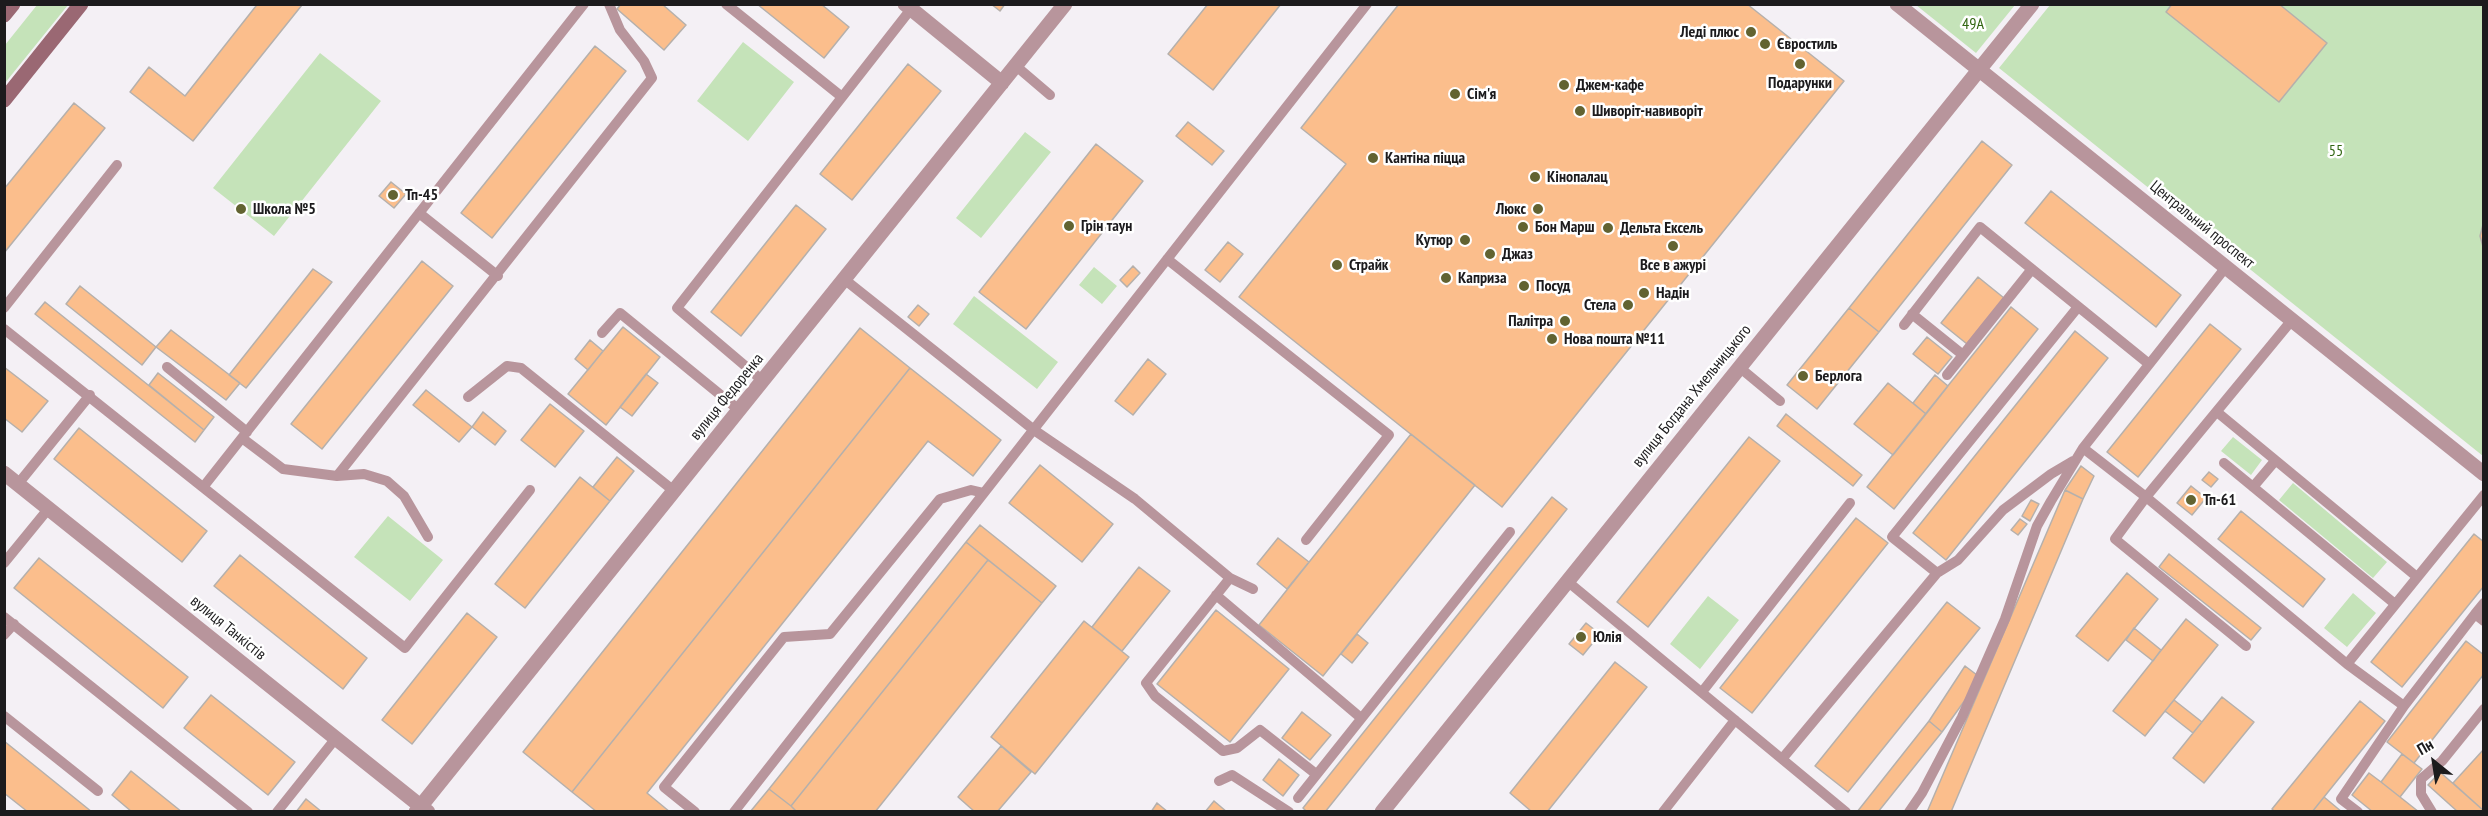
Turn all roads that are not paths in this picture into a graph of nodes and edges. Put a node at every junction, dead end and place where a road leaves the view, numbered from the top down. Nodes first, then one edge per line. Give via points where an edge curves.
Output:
1 (13, 4) edge
2 (81, 4) edge
3 (609, 4) edge
4 (726, 4) edge
5 (1065, 4) edge
6 (1368, 4) edge
7 (1897, 4) edge
8 (2032, 4) edge
9 (578, 6) edge
10 (908, 7) edge
11 (4, 15) edge
12 (1016, 66) junction
13 (1979, 70) junction
14 (1002, 83) junction
15 (1050, 95) dead end
16 (842, 96) junction
17 (4, 100) edge
18 (117, 165) dead end
19 (419, 213) junction
20 (1167, 259) junction
21 (2226, 267) junction
22 (2032, 269) junction
23 (498, 276) junction
24 (844, 279) junction
25 (2078, 307) junction
26 (4, 308) edge
27 (1912, 314) junction
28 (2292, 320) junction
29 (1904, 325) dead end
30 (4, 329) edge
31 (602, 333) dead end
32 (1963, 354) junction
33 (2149, 364) junction
34 (167, 367) dead end
35 (1739, 367) junction
36 (1947, 375) dead end
37 (763, 381) junction
38 (90, 395) junction
39 (468, 397) dead end
40 (1780, 401) dead end
41 (739, 410) junction
42 (2217, 412) junction
43 (1034, 430) junction
44 (244, 435) junction
45 (2083, 448) junction
46 (2076, 459) junction
47 (2274, 461) junction
48 (2224, 463) dead end
49 (4, 473) edge
50 (2484, 474) edge
51 (337, 476) junction
52 (18, 484) junction
53 (204, 486) junction
54 (2253, 487) junction
55 (530, 490) dead end
56 (674, 491) junction
57 (984, 493) junction
58 (2484, 495) edge
59 (2146, 497) junction
60 (1850, 503) dead end
61 (49, 508) junction
62 (1510, 532) dead end
63 (428, 537) dead end
64 (1306, 540) dead end
65 (4, 563) edge
66 (1936, 573) junction
67 (1230, 578) junction
68 (2417, 578) junction
69 (1567, 581) junction
70 (1253, 589) dead end
71 (1216, 595) junction
72 (2484, 603) edge
73 (2395, 604) junction
74 (4, 616) edge
75 (2479, 617) edge
76 (14, 624) junction
77 (4, 635) edge
78 (2246, 646) dead end
79 (2347, 664) junction
80 (1702, 692) junction
81 (2404, 706) junction
82 (2484, 709) edge
83 (4, 716) edge
84 (1361, 718) junction
85 (1736, 720) junction
86 (336, 738) junction
87 (1782, 759) junction
88 (1316, 774) junction
89 (1219, 781) dead end
90 (98, 790) dead end
91 (1298, 798) dead end
92 (422, 810) edge
93 (1843, 810) edge
94 (248, 812) edge
95 (277, 812) edge
96 (695, 812) edge
97 (734, 812) edge
98 (1289, 812) edge
99 (1382, 812) edge
100 (1663, 812) edge
101 (1909, 812) edge
102 (2358, 812) edge
103 (2432, 812) edge

1 - 11 main road
2 - 17 main road
3 - 23 lane via 620,30 652,78
4 - 16 lane
5 - 12 street, вулиця Федоренка
6 - 20 lane
7 - 13 street, Центральний проспект
8 - 13 street, вулиця Богдана Хмельницького
9 - 19 lane
10 - 14 street
10 - 16 lane
12 - 14 street, вулиця Федоренка
12 - 15 lane
13 - 21 street, Центральний проспект
13 - 35 street, вулиця Богдана Хмельницького
14 - 24 street, вулиця Федоренка
16 - 37 lane via 677,308
18 - 26 lane
19 - 23 lane
19 - 44 lane
20 - 43 lane
20 - 64 lane via 1389,435
21 - 28 street, Центральний проспект
21 - 33 lane
22 - 25 lane
22 - 27 lane via 1980,227
22 - 32 lane
23 - 51 lane
24 - 37 street, вулиця Федоренка
24 - 43 lane
25 - 33 lane
25 - 66 lane via 1892,537
27 - 29 lane
27 - 32 lane
28 - 42 lane
28 - 50 street, Центральний проспект
30 - 38 lane
31 - 41 lane via 620,313
32 - 36 lane
33 - 45 lane
34 - 44 lane
35 - 40 lane
35 - 69 street, вулиця Богдана Хмельницького
37 - 41 street, вулиця Федоренка
38 - 52 lane
38 - 53 lane
39 - 56 lane via 507,366 521,368
41 - 56 street, вулиця Федоренка
42 - 47 lane
42 - 59 lane
43 - 57 lane
43 - 67 lane via 1135,499
44 - 51 lane via 283,469
44 - 53 lane
45 - 46 lane
45 - 59 lane
46 - 66 lane via 2003,510 1958,560
46 - 101 lane via 2037,526 2005,619 1962,717
47 - 54 lane
47 - 68 lane
48 - 54 lane
49 - 52 street, вулиця Танкістів
51 - 63 lane via 364,474 387,481 404,496
52 - 61 street, вулиця Танкістів
53 - 55 lane via 405,648
54 - 73 lane
56 - 92 street, вулиця Федоренка
57 - 96 lane via 972,490 940,499 831,634 784,637 664,787
57 - 97 lane
58 - 68 lane
59 - 78 lane via 2115,539
59 - 79 lane
60 - 80 lane
61 - 65 lane
61 - 86 street, вулиця Танкістів
62 - 84 lane
66 - 87 lane
67 - 70 lane
67 - 71 lane
68 - 73 lane
69 - 80 lane
69 - 99 street, вулиця Богдана Хмельницького
71 - 84 lane
71 - 88 lane via 1146,682 1155,696 1223,751 1237,748 1260,730
72 - 75 lane
73 - 79 lane
74 - 76 lane
75 - 81 lane
76 - 77 lane
76 - 94 lane
79 - 81 lane
80 - 85 lane
81 - 102 lane via 2342,799
82 - 103 lane via 2442,761 2421,779 2421,794
83 - 90 lane
84 - 88 lane
85 - 87 lane
85 - 100 lane
86 - 92 street, вулиця Танкістів
86 - 95 lane
87 - 93 lane
88 - 91 lane
89 - 98 lane via 1232,774

